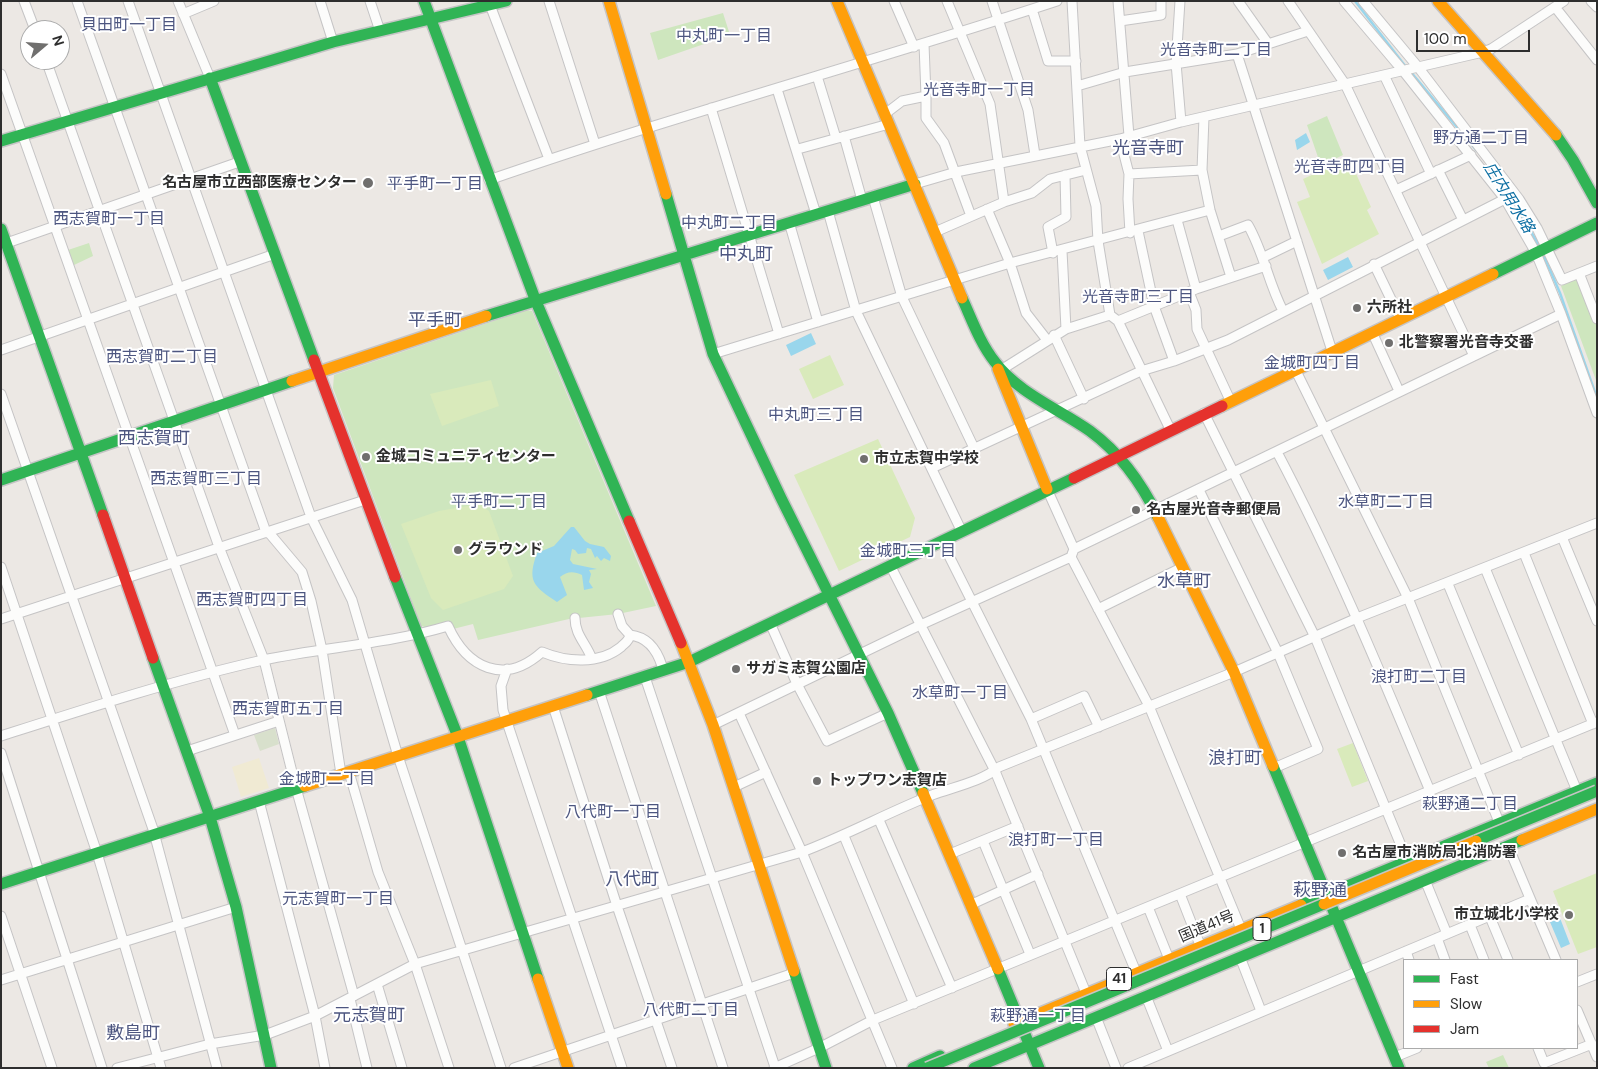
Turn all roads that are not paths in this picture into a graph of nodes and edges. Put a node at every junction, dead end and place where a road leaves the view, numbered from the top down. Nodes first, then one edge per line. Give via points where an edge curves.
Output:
1 (24, 1) edge
2 (77, 1) edge
3 (128, 1) edge
4 (178, 1) edge
5 (214, 1) edge
6 (320, 1) edge
7 (370, 1) edge
8 (424, 1) edge
9 (506, 1) edge
10 (548, 1) edge
11 (609, 1) edge
12 (838, 1) edge
13 (894, 1) edge
14 (947, 1) edge
15 (992, 1) edge
16 (1056, 1) edge
17 (1072, 1) edge
18 (1118, 1) edge
19 (1161, 1) edge
20 (1180, 1) edge
21 (1238, 1) edge
22 (1288, 1) edge
23 (1344, 1) edge
24 (1362, 1) edge
25 (1438, 1) edge
26 (1564, 1) edge
27 (1591, 1) edge
28 (471, 5) edge
29 (490, 5) junction
30 (1033, 6) edge
31 (1555, 7) junction
32 (1597, 8) edge
33 (183, 14) junction
34 (31, 20) edge
35 (430, 20) junction
36 (999, 20) junction
37 (1120, 21) junction
38 (380, 31) junction
39 (1308, 31) junction
40 (960, 33) junction
41 (333, 42) junction
42 (1267, 42) junction
43 (924, 44) junction
44 (914, 47) junction
45 (1483, 52) junction
46 (1237, 54) junction
47 (1597, 60) edge
48 (1076, 61) junction
49 (863, 62) junction
50 (1176, 63) junction
51 (50, 70) edge
52 (1412, 70) junction
53 (1125, 72) junction
54 (1, 74) edge
55 (1384, 75) junction
56 (817, 76) junction
57 (210, 78) junction
58 (1346, 84) junction
59 (1078, 86) junction
60 (777, 89) junction
61 (161, 93) junction
62 (926, 96) junction
63 (114, 107) junction
64 (1253, 107) junction
65 (711, 108) junction
66 (1204, 118) junction
67 (887, 119) junction
68 (68, 121) junction
69 (1182, 122) junction
70 (646, 128) junction
71 (22, 134) junction
72 (840, 137) junction
73 (1125, 137) junction
74 (1, 141) edge
75 (595, 144) junction
76 (1080, 146) junction
77 (798, 149) junction
78 (1035, 155) junction
79 (1470, 155) junction
80 (549, 159) junction
81 (239, 162) junction
82 (999, 163) junction
83 (1086, 170) junction
84 (1202, 170) junction
85 (956, 172) junction
86 (1435, 172) junction
87 (1130, 174) junction
88 (1065, 175) junction
89 (191, 178) junction
90 (489, 180) junction
91 (915, 184) junction
92 (1396, 190) junction
93 (146, 194) junction
94 (868, 199) junction
95 (1505, 199) junction
96 (1004, 202) junction
97 (1597, 202) edge
98 (987, 209) junction
99 (1210, 210) junction
100 (99, 211) junction
101 (822, 212) junction
102 (971, 216) junction
103 (1178, 220) junction
104 (1463, 220) junction
105 (789, 222) junction
106 (1597, 223) edge
107 (55, 226) junction
108 (1, 229) edge
109 (935, 232) junction
110 (1134, 232) junction
111 (748, 234) junction
112 (1219, 236) junction
113 (1098, 241) junction
114 (1297, 241) junction
115 (1421, 241) junction
116 (4, 244) edge
117 (1541, 251) junction
118 (1058, 252) junction
119 (275, 254) junction
120 (683, 254) junction
121 (1265, 261) junction
122 (1010, 264) junction
123 (1374, 264) junction
124 (1597, 266) edge
125 (224, 272) junction
126 (1580, 273) junction
127 (1231, 277) junction
128 (956, 281) junction
129 (179, 288) junction
130 (1193, 290) junction
131 (1446, 295) junction
132 (1315, 296) junction
133 (902, 297) junction
134 (535, 299) junction
135 (133, 304) junction
136 (1154, 306) junction
137 (856, 311) junction
138 (1283, 311) junction
139 (1110, 314) junction
140 (1561, 314) junction
141 (1400, 318) junction
142 (1597, 319) edge
143 (88, 320) junction
144 (1118, 321) junction
145 (818, 322) junction
146 (1066, 329) junction
147 (1372, 332) junction
148 (779, 334) junction
149 (40, 337) junction
150 (1051, 338) junction
151 (1206, 349) junction
152 (1, 350) edge
153 (1332, 351) junction
154 (713, 354) junction
155 (1474, 356) junction
156 (1174, 361) junction
157 (998, 366) junction
158 (1294, 369) junction
159 (1141, 371) junction
160 (318, 373) junction
161 (266, 391) junction
162 (1399, 392) junction
163 (1, 394) edge
164 (1084, 398) junction
165 (1230, 400) junction
166 (221, 407) junction
167 (1055, 410) junction
168 (1204, 413) junction
169 (1597, 413) edge
170 (175, 422) junction
171 (1021, 426) junction
172 (1324, 429) junction
173 (1170, 430) junction
174 (130, 437) junction
175 (974, 448) junction
176 (1277, 452) junction
177 (80, 454) junction
178 (1117, 455) junction
179 (932, 468) junction
180 (28, 471) junction
181 (1233, 472) junction
182 (1, 480) edge
183 (1048, 489) junction
184 (1199, 490) junction
185 (365, 500) junction
186 (1155, 511) junction
187 (311, 517) junction
188 (1597, 523) edge
189 (266, 532) junction
190 (962, 532) junction
191 (1562, 537) junction
192 (942, 542) junction
193 (219, 547) junction
194 (1524, 552) junction
195 (1072, 553) junction
196 (174, 562) junction
197 (1, 567) edge
198 (891, 567) junction
199 (1183, 567) junction
200 (1485, 568) junction
201 (125, 578) junction
202 (1448, 584) junction
203 (828, 594) junction
204 (71, 595) junction
205 (1408, 598) junction
206 (973, 601) junction
207 (1098, 609) junction
208 (17, 614) junction
209 (618, 614) dead end
210 (575, 618) dead end
211 (1357, 618) junction
212 (1, 619) edge
213 (1597, 621) edge
214 (770, 624) junction
215 (919, 625) junction
216 (417, 635) junction
217 (630, 635) junction
218 (1314, 637) junction
219 (364, 643) junction
220 (322, 650) junction
221 (1278, 653) junction
222 (859, 654) junction
223 (592, 659) junction
224 (264, 660) junction
225 (689, 662) junction
226 (662, 666) dead end
227 (507, 669) junction
228 (213, 672) junction
229 (1234, 672) junction
230 (644, 677) junction
231 (797, 684) junction
232 (163, 685) junction
233 (599, 691) junction
234 (109, 700) junction
235 (553, 706) junction
236 (1149, 706) junction
237 (739, 713) junction
238 (888, 713) junction
239 (1031, 719) junction
240 (52, 720) junction
241 (279, 721) junction
242 (507, 721) junction
243 (1595, 723) edge
244 (713, 725) junction
245 (1099, 727) junction
246 (235, 735) junction
247 (1, 736) edge
248 (458, 738) junction
249 (1555, 740) junction
250 (186, 751) junction
251 (1044, 751) junction
252 (1, 754) edge
253 (1519, 755) junction
254 (398, 756) junction
255 (1274, 768) junction
256 (995, 771) junction
257 (1479, 771) junction
258 (766, 772) junction
259 (345, 773) junction
260 (1597, 783) edge
261 (734, 787) junction
262 (296, 788) junction
263 (1577, 790) junction
264 (1430, 791) junction
265 (1597, 791) edge
266 (926, 798) junction
267 (1597, 798) edge
268 (259, 801) junction
269 (1386, 808) junction
270 (1597, 808) edge
271 (210, 817) junction
272 (879, 820) junction
273 (1499, 822) junction
274 (1018, 826) junction
275 (154, 835) junction
276 (844, 836) junction
277 (983, 841) junction
278 (1304, 842) junction
279 (1508, 846) junction
280 (802, 852) junction
281 (97, 853) junction
282 (950, 854) junction
283 (1407, 860) junction
284 (761, 865) junction
285 (39, 872) junction
286 (1038, 874) junction
287 (712, 878) junction
288 (1221, 878) junction
289 (1425, 880) junction
290 (1, 884) edge
291 (1003, 890) junction
292 (665, 892) junction
293 (1180, 894) junction
294 (1326, 894) junction
295 (1530, 899) junction
296 (970, 904) junction
297 (617, 906) junction
298 (236, 907) junction
299 (1148, 907) junction
300 (1, 916) edge
301 (1490, 917) junction
302 (1336, 918) junction
303 (573, 919) junction
304 (1115, 921) junction
305 (177, 924) junction
306 (1470, 925) junction
307 (1241, 928) junction
308 (524, 933) junction
309 (1447, 934) junction
310 (1437, 938) junction
311 (123, 941) junction
312 (1065, 941) junction
313 (1200, 946) junction
314 (462, 950) junction
315 (1406, 951) junction
316 (1030, 954) junction
317 (1169, 958) junction
318 (1240, 958) junction
319 (67, 959) junction
320 (1409, 959) edge
321 (1446, 959) edge
322 (1484, 959) edge
323 (1508, 959) edge
324 (1556, 959) edge
325 (415, 964) junction
326 (998, 968) junction
327 (1358, 970) junction
328 (1136, 972) junction
329 (794, 973) junction
330 (20, 974) junction
331 (1597, 974) edge
332 (1, 980) edge
333 (1578, 982) edge
334 (377, 984) junction
335 (952, 988) junction
336 (749, 989) junction
337 (1086, 993) junction
338 (1146, 996) junction
339 (352, 997) junction
340 (702, 1003) junction
341 (914, 1004) junction
342 (1261, 1011) junction
343 (1578, 1012) edge
344 (315, 1016) junction
345 (1096, 1017) junction
346 (656, 1019) junction
347 (873, 1020) junction
348 (1020, 1022) junction
349 (611, 1034) junction
350 (265, 1035) junction
351 (210, 1044) junction
352 (1592, 1044) junction
353 (1030, 1045) junction
354 (819, 1048) junction
355 (1416, 1049) edge
356 (1538, 1049) edge
357 (562, 1051) junction
358 (1168, 1051) junction
359 (1597, 1057) edge
360 (158, 1058) junction
361 (1397, 1062) edge
362 (774, 1067) edge
363 (52, 1068) edge
364 (102, 1068) edge
365 (117, 1068) edge
366 (161, 1068) edge
367 (216, 1068) edge
368 (271, 1068) edge
369 (325, 1068) edge
370 (367, 1068) edge
371 (402, 1068) edge
372 (449, 1068) edge
373 (500, 1068) edge
374 (514, 1068) edge
375 (568, 1068) edge
376 (622, 1068) edge
377 (672, 1068) edge
378 (723, 1068) edge
379 (826, 1068) edge
380 (892, 1068) edge
381 (913, 1068) edge
382 (927, 1068) edge
383 (953, 1068) edge
384 (974, 1068) edge
385 (1039, 1068) edge
386 (1116, 1068) edge
387 (1128, 1068) edge

1 - 34 street
2 - 63 street
3 - 61 street
4 - 33 street
5 - 33 street
6 - 41 street
7 - 38 street
8 - 35 main road
9 - 29 main road
10 - 75 street
11 - 70 main road
12 - 49 main road
13 - 44 street
14 - 40 street
15 - 36 street
16 - 30 street
17 - 48 street
18 - 37 street
19 - 37 street via 1161,15
20 - 50 street
21 - 42 street
22 - 39 street
23 - 52 street
24 - 52 street
25 - 45 main road
26 - 31 street
27 - 32 street
28 - 29 main road
28 - 35 main road
29 - 80 street
30 - 36 street
30 - 48 street via 1048,61
31 - 45 street
31 - 47 street
33 - 57 street
35 - 38 main road
35 - 90 main road
36 - 40 street
36 - 78 street via 1028,110
37 - 53 street
38 - 41 main road
39 - 42 street
39 - 58 street
40 - 43 street
40 - 82 street via 990,104
41 - 57 main road
42 - 46 street
43 - 44 street
43 - 62 street
44 - 49 street
45 - 52 street
45 - 97 main road via 1551,128
46 - 50 street
46 - 64 street
48 - 59 street
49 - 56 street
49 - 67 main road
50 - 53 street
50 - 69 street
51 - 68 street
52 - 55 street
52 - 79 street
52 - 117 street via 1520,199
53 - 59 street
53 - 73 street
54 - 71 street
55 - 58 street
55 - 86 street
56 - 60 street
56 - 72 street
57 - 61 main road
57 - 81 main road
58 - 64 street
58 - 92 street
59 - 76 street
60 - 65 street
60 - 77 street
61 - 63 main road
61 - 89 street
62 - 67 street via 902,101
62 - 85 street via 926,118 944,143
63 - 68 main road
63 - 93 street
64 - 66 street
64 - 114 street
65 - 70 street
65 - 111 street
66 - 69 street
66 - 84 street
67 - 72 street
67 - 91 main road
68 - 71 main road
68 - 100 street
69 - 73 street
70 - 75 street
70 - 120 main road
71 - 74 main road
71 - 107 street
72 - 77 street
72 - 94 street
73 - 76 street
73 - 87 street
75 - 80 street
76 - 78 street
76 - 83 street
77 - 101 street
78 - 82 street
79 - 86 street
79 - 95 street
80 - 90 street
81 - 89 street
81 - 119 main road
82 - 85 street
82 - 96 street
83 - 88 street
83 - 113 street via 1096,206
84 - 87 street
84 - 99 street
85 - 91 street
85 - 102 street
86 - 92 street
86 - 104 street
87 - 110 street via 1128,200
88 - 96 street via 1050,179 1032,193
88 - 118 street via 1066,217 1048,227
89 - 93 street
89 - 125 street
90 - 134 main road
91 - 94 main road
91 - 109 main road
92 - 115 street
93 - 100 street
93 - 129 street
94 - 101 main road
94 - 133 street
95 - 104 street
95 - 117 street
96 - 98 street
98 - 102 street
98 - 122 street
99 - 103 street
99 - 112 street
100 - 107 street
100 - 135 street
101 - 105 main road
101 - 137 street
102 - 109 street
103 - 110 street
103 - 130 street
104 - 115 street
105 - 111 main road
105 - 145 street
106 - 117 main road
107 - 116 street
107 - 143 street
108 - 116 main road
109 - 128 main road
110 - 113 street
110 - 136 street
111 - 120 main road
111 - 148 street
112 - 121 street via 1248,224
112 - 127 street
113 - 118 street
113 - 139 street
114 - 121 street
114 - 132 street
115 - 123 street
115 - 131 street
116 - 149 main road
117 - 126 street via 1562,280
117 - 131 main road
117 - 140 street
118 - 122 street
118 - 146 street
119 - 125 street
119 - 160 main road
120 - 134 main road
120 - 154 main road
121 - 127 street
121 - 138 street via 1271,288
122 - 128 street
122 - 150 street via 1026,313
123 - 132 street
123 - 141 street
124 - 126 street
125 - 129 street
125 - 161 street
126 - 142 street
127 - 130 street
128 - 133 street
128 - 157 main road via 978,335
129 - 135 street
129 - 166 street
130 - 136 street
130 - 151 street via 1197,329
131 - 141 main road
131 - 155 street
132 - 138 street
132 - 153 street
133 - 137 street
133 - 175 street
134 - 160 main road
134 - 225 main road
135 - 143 street
135 - 170 street
136 - 144 street
136 - 156 street
137 - 145 street
137 - 179 street
138 - 151 street
139 - 144 street
139 - 146 street
140 - 155 street
140 - 169 street
141 - 147 main road
143 - 149 street
143 - 174 street
144 - 159 street
145 - 148 street
146 - 150 street
147 - 153 main road
147 - 162 street
148 - 154 street
149 - 152 street
149 - 177 main road
150 - 157 street via 1029,354
150 - 164 street
151 - 156 street
151 - 165 street
153 - 158 main road
154 - 203 main road
155 - 162 street
156 - 159 street
157 - 167 main road via 1026,392
157 - 171 main road
158 - 165 main road
158 - 172 street
159 - 164 street
159 - 173 street
160 - 161 main road
160 - 185 main road
161 - 166 main road
161 - 187 street
162 - 172 street
163 - 180 street
164 - 167 street
165 - 168 main road
166 - 170 main road
166 - 189 street
167 - 171 street
167 - 178 main road via 1091,432
168 - 173 main road
168 - 181 street
170 - 174 main road
170 - 193 street
171 - 175 street
171 - 183 main road
172 - 176 street
172 - 205 street
173 - 178 main road
174 - 177 main road
174 - 196 street
175 - 179 street
176 - 181 street
176 - 211 street via 1310,514
177 - 180 main road
177 - 201 main road
178 - 183 main road
178 - 186 main road
179 - 190 street
180 - 182 main road
180 - 204 street
181 - 184 street
181 - 218 street
183 - 190 main road
183 - 195 street
184 - 186 street
184 - 221 street
185 - 187 street
185 - 216 main road
186 - 195 street
186 - 199 main road
187 - 189 street
187 - 219 street via 352,600
188 - 191 street
189 - 193 street
189 - 220 street via 302,572
190 - 192 main road
191 - 194 street
191 - 213 street
192 - 198 main road
192 - 206 street
193 - 196 street
193 - 224 street
194 - 200 street
194 - 243 street
195 - 206 street
195 - 207 street
196 - 201 street
196 - 228 street
197 - 208 street
198 - 203 main road
198 - 215 street
199 - 207 street
199 - 229 main road
200 - 202 street
200 - 249 street
201 - 204 street
201 - 232 main road
202 - 205 street
202 - 253 street
203 - 214 main road
203 - 222 main road
204 - 208 street
204 - 234 street
205 - 211 street
205 - 257 street
206 - 215 street
206 - 239 street
207 - 236 street
208 - 212 street
208 - 240 street
209 - 217 street
210 - 223 street via 578,636
211 - 218 street
211 - 264 street
214 - 225 main road
214 - 231 street
215 - 222 street
215 - 256 street
216 - 219 street
216 - 227 street via 448,626 458,646 474,661 484,666
216 - 248 main road
217 - 223 street via 619,649
217 - 226 street via 639,636 649,643
218 - 221 street
218 - 269 street
219 - 220 street
219 - 254 street
220 - 224 street
220 - 259 street
221 - 229 street
221 - 255 street via 1318,749
222 - 231 street
222 - 238 main road
223 - 227 street via 564,659 542,652 524,665
224 - 228 street
224 - 241 street
225 - 230 main road
225 - 244 main road
227 - 242 street via 501,696
228 - 232 street
228 - 246 street
229 - 236 street
229 - 255 main road
230 - 233 main road
230 - 287 street
231 - 237 street
231 - 238 street via 826,741
232 - 234 street
232 - 250 main road
233 - 235 main road
233 - 292 street
234 - 240 street
234 - 275 street
235 - 242 main road
235 - 297 street
236 - 245 street
236 - 288 street
237 - 244 street
237 - 258 street
238 - 266 main road
239 - 245 street via 1084,696
239 - 251 street
240 - 247 street
240 - 281 street
241 - 246 street
241 - 262 street
242 - 248 main road
242 - 303 street
243 - 249 street
244 - 261 main road
245 - 251 street
246 - 250 street
248 - 254 main road
248 - 308 main road
249 - 253 street
249 - 263 street
250 - 271 main road
251 - 256 street
251 - 304 street
252 - 285 street
253 - 257 street
254 - 259 main road
254 - 314 street
255 - 278 main road
256 - 266 street
256 - 274 street
257 - 264 street
257 - 273 street
258 - 261 street
258 - 280 street
259 - 262 main road
259 - 325 street via 378,872
260 - 263 main road, 国道41号 / 41
261 - 284 main road
262 - 268 main road
262 - 339 street
263 - 273 main road, 国道41号 / 41
264 - 269 street
265 - 382 main road, 1, bridge
266 - 272 street
266 - 282 main road
267 - 383 main road, 1
268 - 271 main road
268 - 344 street
269 - 278 street
269 - 283 street
270 - 279 main road, 41
271 - 275 main road
271 - 298 main road
272 - 276 street
272 - 335 street
273 - 283 main road, 国道41号 / 41
274 - 277 street
274 - 286 street
275 - 281 main road
275 - 305 street
276 - 280 street
276 - 341 street
277 - 282 street
277 - 291 street
278 - 288 street
278 - 294 main road
279 - 289 main road, 41
279 - 295 street
280 - 284 street
280 - 347 street
281 - 285 main road
281 - 311 street
282 - 296 main road
283 - 294 main road, 国道41号 / 41
284 - 287 street
284 - 329 main road
285 - 290 main road
285 - 319 street
286 - 291 street
286 - 312 street
287 - 292 street
287 - 336 street
288 - 293 street
288 - 307 street
289 - 302 main road, 41
289 - 309 street
291 - 296 street
291 - 316 street
292 - 297 street
292 - 340 street
293 - 299 street
293 - 313 street
294 - 302 main road
294 - 307 main road, 国道41号 / 41
295 - 301 street
295 - 324 street
296 - 326 main road
297 - 303 street
297 - 346 street
298 - 305 street
298 - 350 main road
299 - 304 street
299 - 317 street
300 - 330 street
301 - 306 street
301 - 323 street
302 - 318 main road, 41
302 - 327 main road
303 - 308 street
303 - 349 street
304 - 312 street
304 - 328 street
305 - 311 street
305 - 351 street
306 - 309 street
306 - 322 street
307 - 313 main road, 国道41号 / 41
308 - 314 street
308 - 357 main road
309 - 310 street
310 - 315 street
310 - 321 street
311 - 319 street
311 - 360 street
312 - 316 street
312 - 337 street
313 - 317 main road, 国道41号 / 41
314 - 325 street
314 - 373 street
315 - 320 street
315 - 327 street
316 - 326 street
317 - 328 main road, 国道41号 / 41
318 - 338 main road, 41
318 - 342 street
319 - 330 street
319 - 364 street
325 - 334 street
325 - 372 street
326 - 335 street
326 - 348 main road
327 - 342 street
327 - 361 main road
328 - 337 main road, 国道41号 / 41
329 - 336 street
329 - 354 main road
330 - 332 street
330 - 363 street
331 - 333 street
334 - 339 street
334 - 371 street
335 - 341 street
336 - 340 street
336 - 362 street
337 - 348 main road, 国道41号 / 41
338 - 345 main road, 41
338 - 358 street
339 - 344 street
339 - 370 street
340 - 346 street
340 - 378 street
341 - 347 street
342 - 358 street
343 - 352 street
344 - 350 street
344 - 369 street
345 - 353 main road, 41
345 - 386 street
346 - 349 street
346 - 377 street
347 - 354 street
347 - 380 street
348 - 353 main road
348 - 381 main road, 国道41号 / 41
349 - 357 street
349 - 376 street
350 - 351 street
350 - 368 main road
351 - 360 street
351 - 367 street
352 - 356 street via 1544,1063
352 - 359 street
353 - 384 main road, 41
353 - 385 main road
354 - 362 street
354 - 379 main road
355 - 361 street
357 - 374 street
357 - 375 main road
358 - 387 street
360 - 365 street
360 - 366 street

